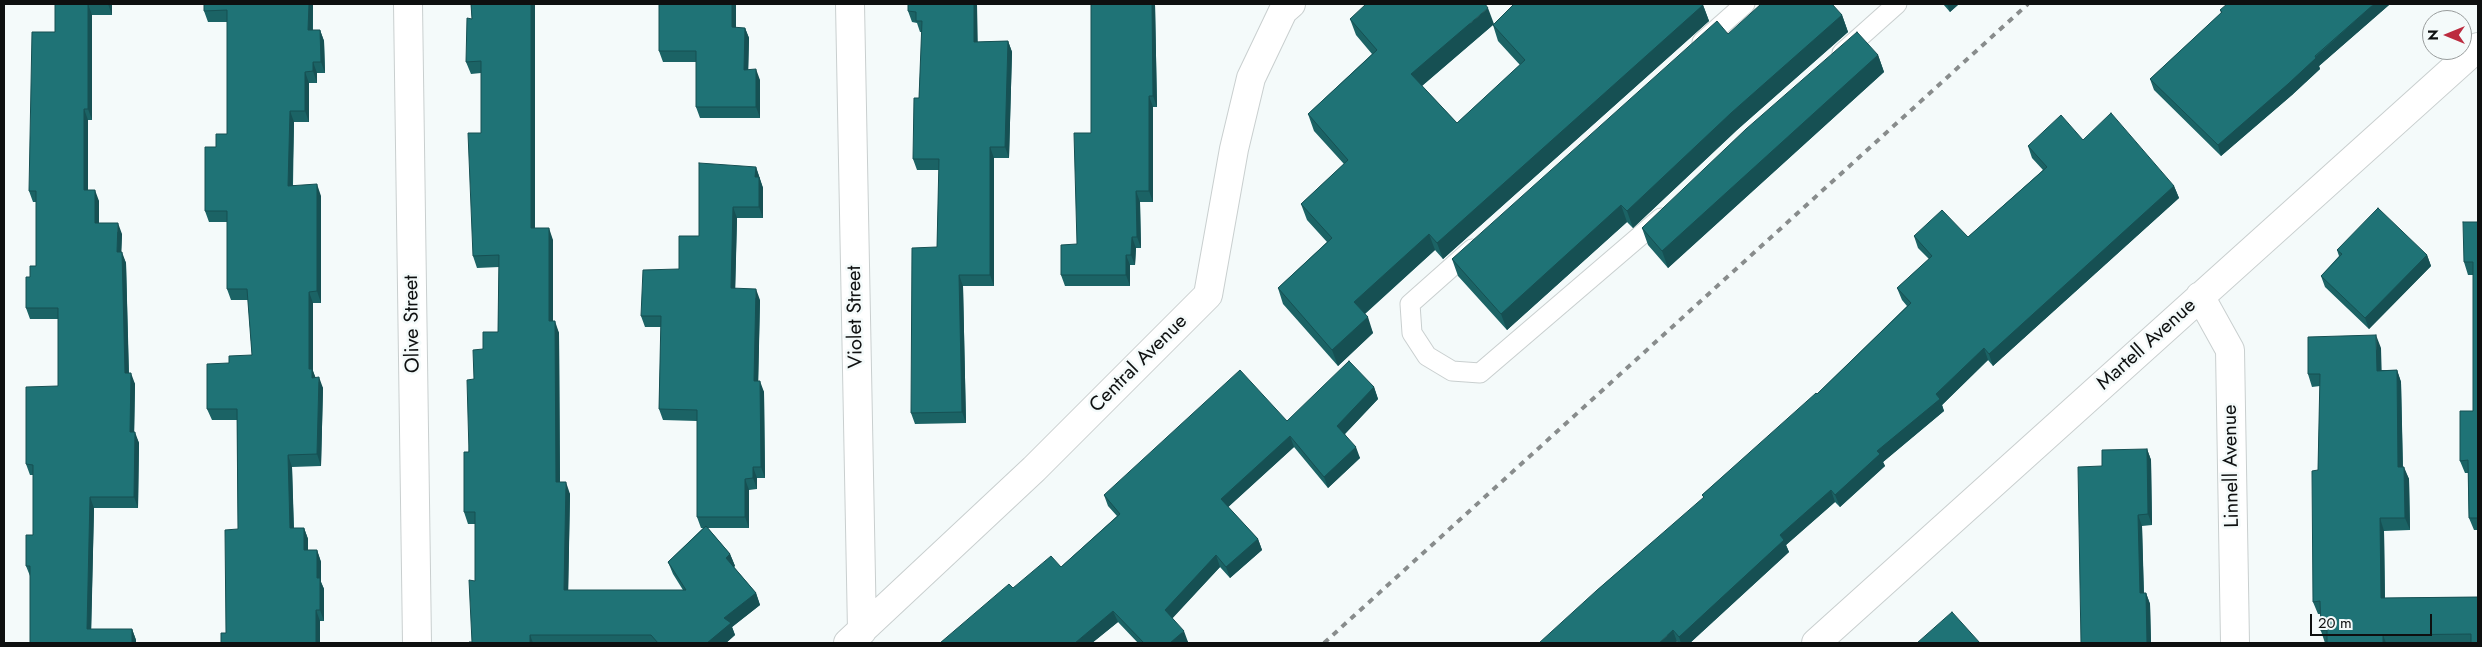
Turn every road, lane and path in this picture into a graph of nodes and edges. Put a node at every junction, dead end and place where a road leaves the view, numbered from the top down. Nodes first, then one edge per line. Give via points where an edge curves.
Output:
1 (408, 4) edge
2 (850, 4) edge
3 (1745, 4) edge
4 (1898, 4) edge
5 (1285, 6) edge
6 (2478, 47) edge
7 (1691, 52) edge
8 (1825, 68) edge
9 (1675, 204) edge
10 (1484, 237) edge
11 (2200, 296) junction
12 (855, 637) edge
13 (417, 643) edge
14 (1816, 643) edge
15 (2235, 643) edge

1 - 13 street, Olive Street
2 - 12 street, Violet Street
3 - 7 lane
4 - 8 lane
5 - 12 street, Central Avenue via 1251,78 1234,149 1208,295 1034,469
6 - 11 street, Martell Avenue
9 - 10 lane via 1648,231 1480,373 1452,371 1427,356 1412,333 1410,304
11 - 14 street, Martell Avenue
11 - 15 street, Linnell Avenue via 2230,350

